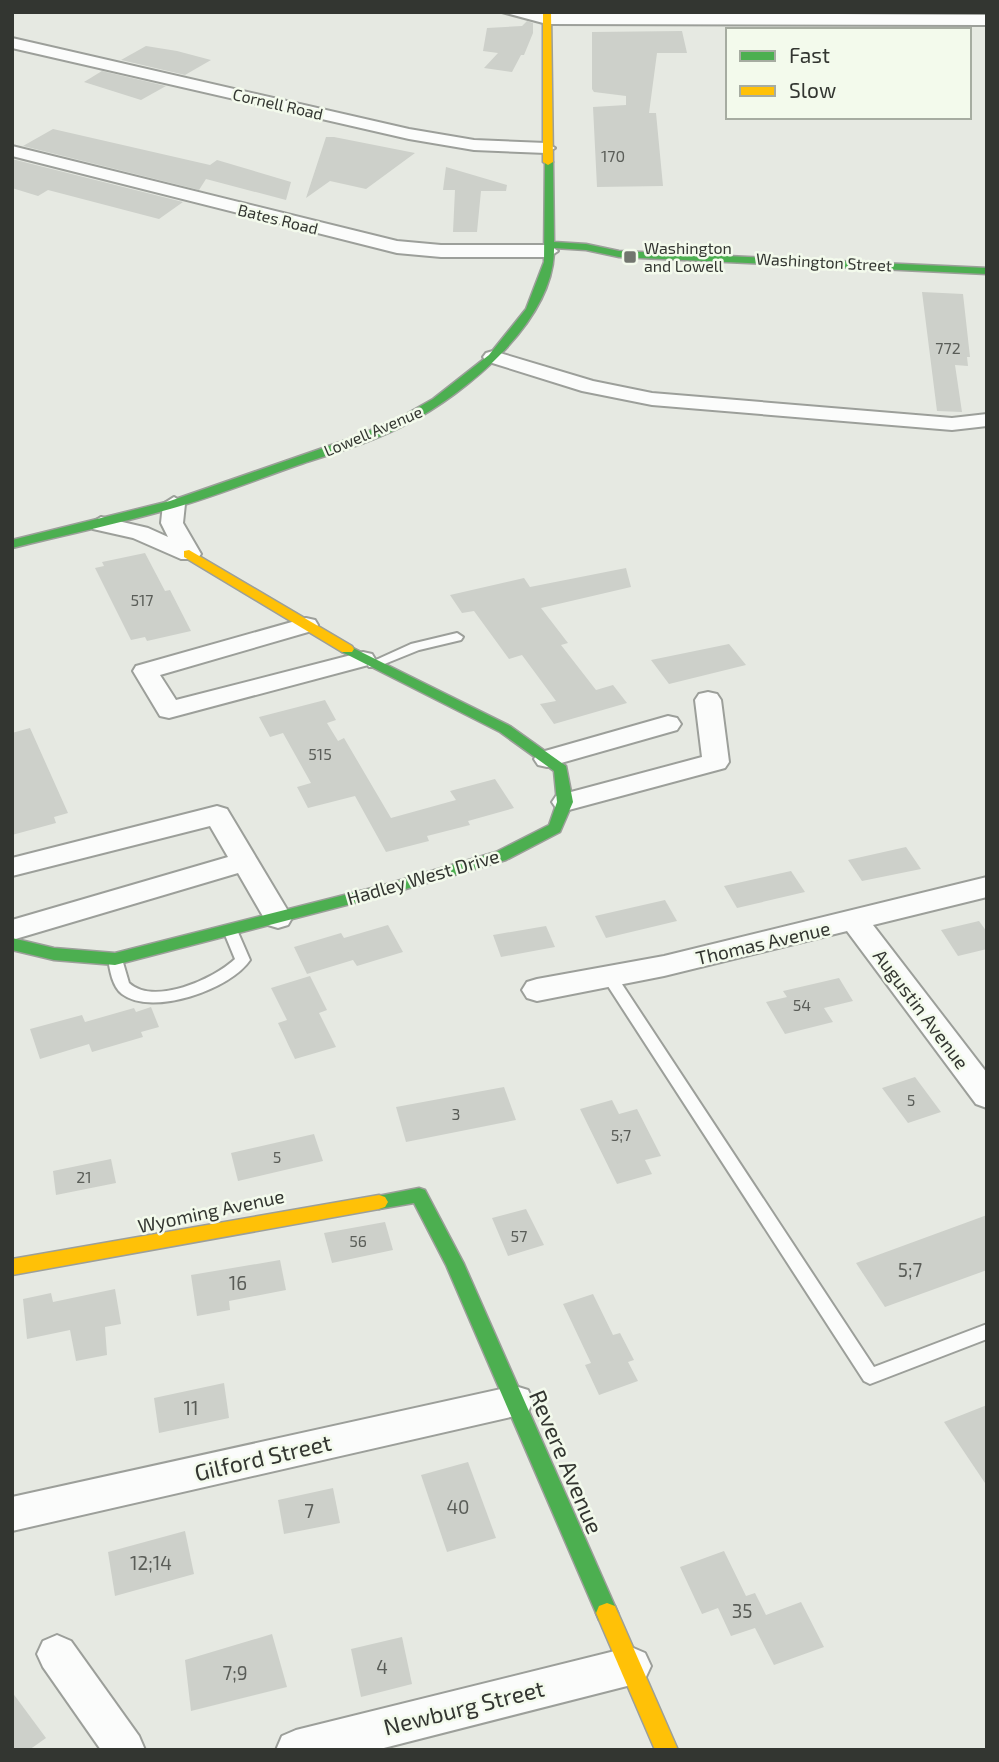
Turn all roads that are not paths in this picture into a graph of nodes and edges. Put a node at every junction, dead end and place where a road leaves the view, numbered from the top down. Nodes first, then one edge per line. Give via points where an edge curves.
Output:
1 (510, 12) edge
2 (547, 16) edge
3 (987, 20) edge
4 (12, 43) edge
5 (546, 148) junction
6 (12, 151) edge
7 (549, 252) junction
8 (987, 271) edge
9 (492, 357) junction
10 (987, 420) edge
11 (174, 504) junction
12 (101, 524) junction
13 (12, 544) edge
14 (189, 554) junction
15 (306, 625) junction
16 (457, 637) dead end
17 (368, 662) junction
18 (708, 700) dead end
19 (668, 724) dead end
20 (547, 759) junction
21 (565, 802) junction
22 (244, 862) junction
23 (12, 867) edge
24 (987, 887) edge
25 (278, 918) junction
26 (855, 922) junction
27 (12, 930) edge
28 (230, 930) junction
29 (12, 944) edge
30 (115, 959) junction
31 (609, 976) junction
32 (537, 990) dead end
33 (987, 1096) edge
34 (419, 1195) joint
35 (12, 1267) edge
36 (987, 1331) edge
37 (515, 1401) junction
38 (12, 1514) edge
39 (57, 1654) dead end
40 (631, 1666) junction
41 (125, 1750) edge
42 (296, 1750) edge
43 (667, 1750) edge

1 - 2 street
2 - 3 street
2 - 5 street, Lowell Avenue
4 - 5 street, Cornell Road via 420,136 485,146
5 - 7 street, Lowell Avenue
6 - 7 street, Bates Road via 397,247
7 - 8 street, Washington Street via 586,247 619,254
7 - 9 street, Lowell Avenue via 531,310
9 - 10 street via 589,387 652,399 952,424
9 - 11 street, Lowell Avenue via 437,402 400,423
11 - 12 street, Lowell Avenue
11 - 14 street via 172,523
12 - 13 street, Lowell Avenue
12 - 14 street via 140,533
14 - 15 street
15 - 17 street
15 - 17 street via 145,671 169,709
16 - 17 lane
17 - 20 street via 505,730
18 - 21 street via 716,762
19 - 20 street
20 - 21 street via 561,769
21 - 25 street, Hadley West Drive via 555,828 501,856
22 - 23 street via 217,815
22 - 25 street
22 - 27 street
24 - 26 street, Thomas Avenue
25 - 28 street, Hadley West Drive
26 - 31 street, Thomas Avenue
26 - 33 street, Augustin Avenue
28 - 30 street, Hadley West Drive
28 - 30 lane via 243,960 234,972 174,995 148,998 128,991 120,981
29 - 30 street, Hadley West Drive via 54,954
31 - 32 street, Thomas Avenue
31 - 36 lane via 870,1376
34 - 35 street, Wyoming Avenue via 129,1250
34 - 37 street, Revere Avenue via 456,1264
37 - 38 street, Gilford Street
37 - 40 street, Revere Avenue
39 - 41 street
40 - 42 street, Newburg Street
40 - 43 street, Revere Avenue

